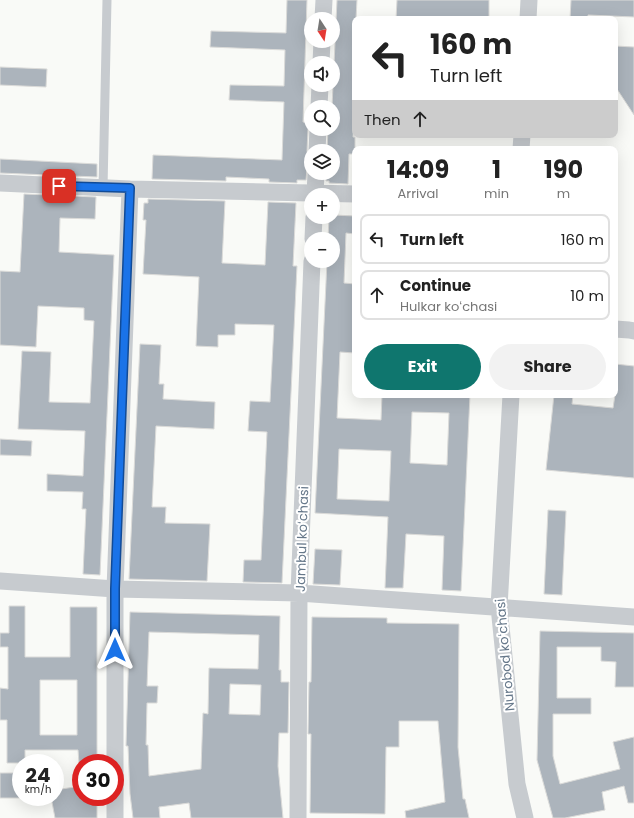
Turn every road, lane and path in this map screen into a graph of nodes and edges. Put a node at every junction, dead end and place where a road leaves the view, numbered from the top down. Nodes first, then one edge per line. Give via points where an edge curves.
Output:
1 (107, 0) edge
2 (324, 0) edge
3 (529, 0) edge
4 (323, 12) edge
5 (528, 16) edge
6 (0, 183) edge
7 (103, 188) junction
8 (130, 188) junction
9 (304, 194) edge
10 (340, 194) edge
11 (352, 194) edge
12 (312, 268) edge
13 (511, 398) edge
14 (0, 581) edge
15 (115, 589) junction
16 (299, 593) junction
17 (499, 607) junction
18 (634, 617) edge
19 (115, 818) edge
20 (298, 818) edge
21 (525, 818) edge

1 - 7 lane
2 - 4 street
3 - 5 street
6 - 7 street
7 - 8 street
8 - 9 street
8 - 15 street
10 - 11 street
12 - 16 street, Jambul koʻchasi
13 - 17 street, Nurobod koʻchasi
14 - 15 street
15 - 16 street
15 - 19 street
16 - 17 street
16 - 20 street, Jambul koʻchasi
17 - 18 street
17 - 21 street, Nurobod koʻchasi via 517,784

